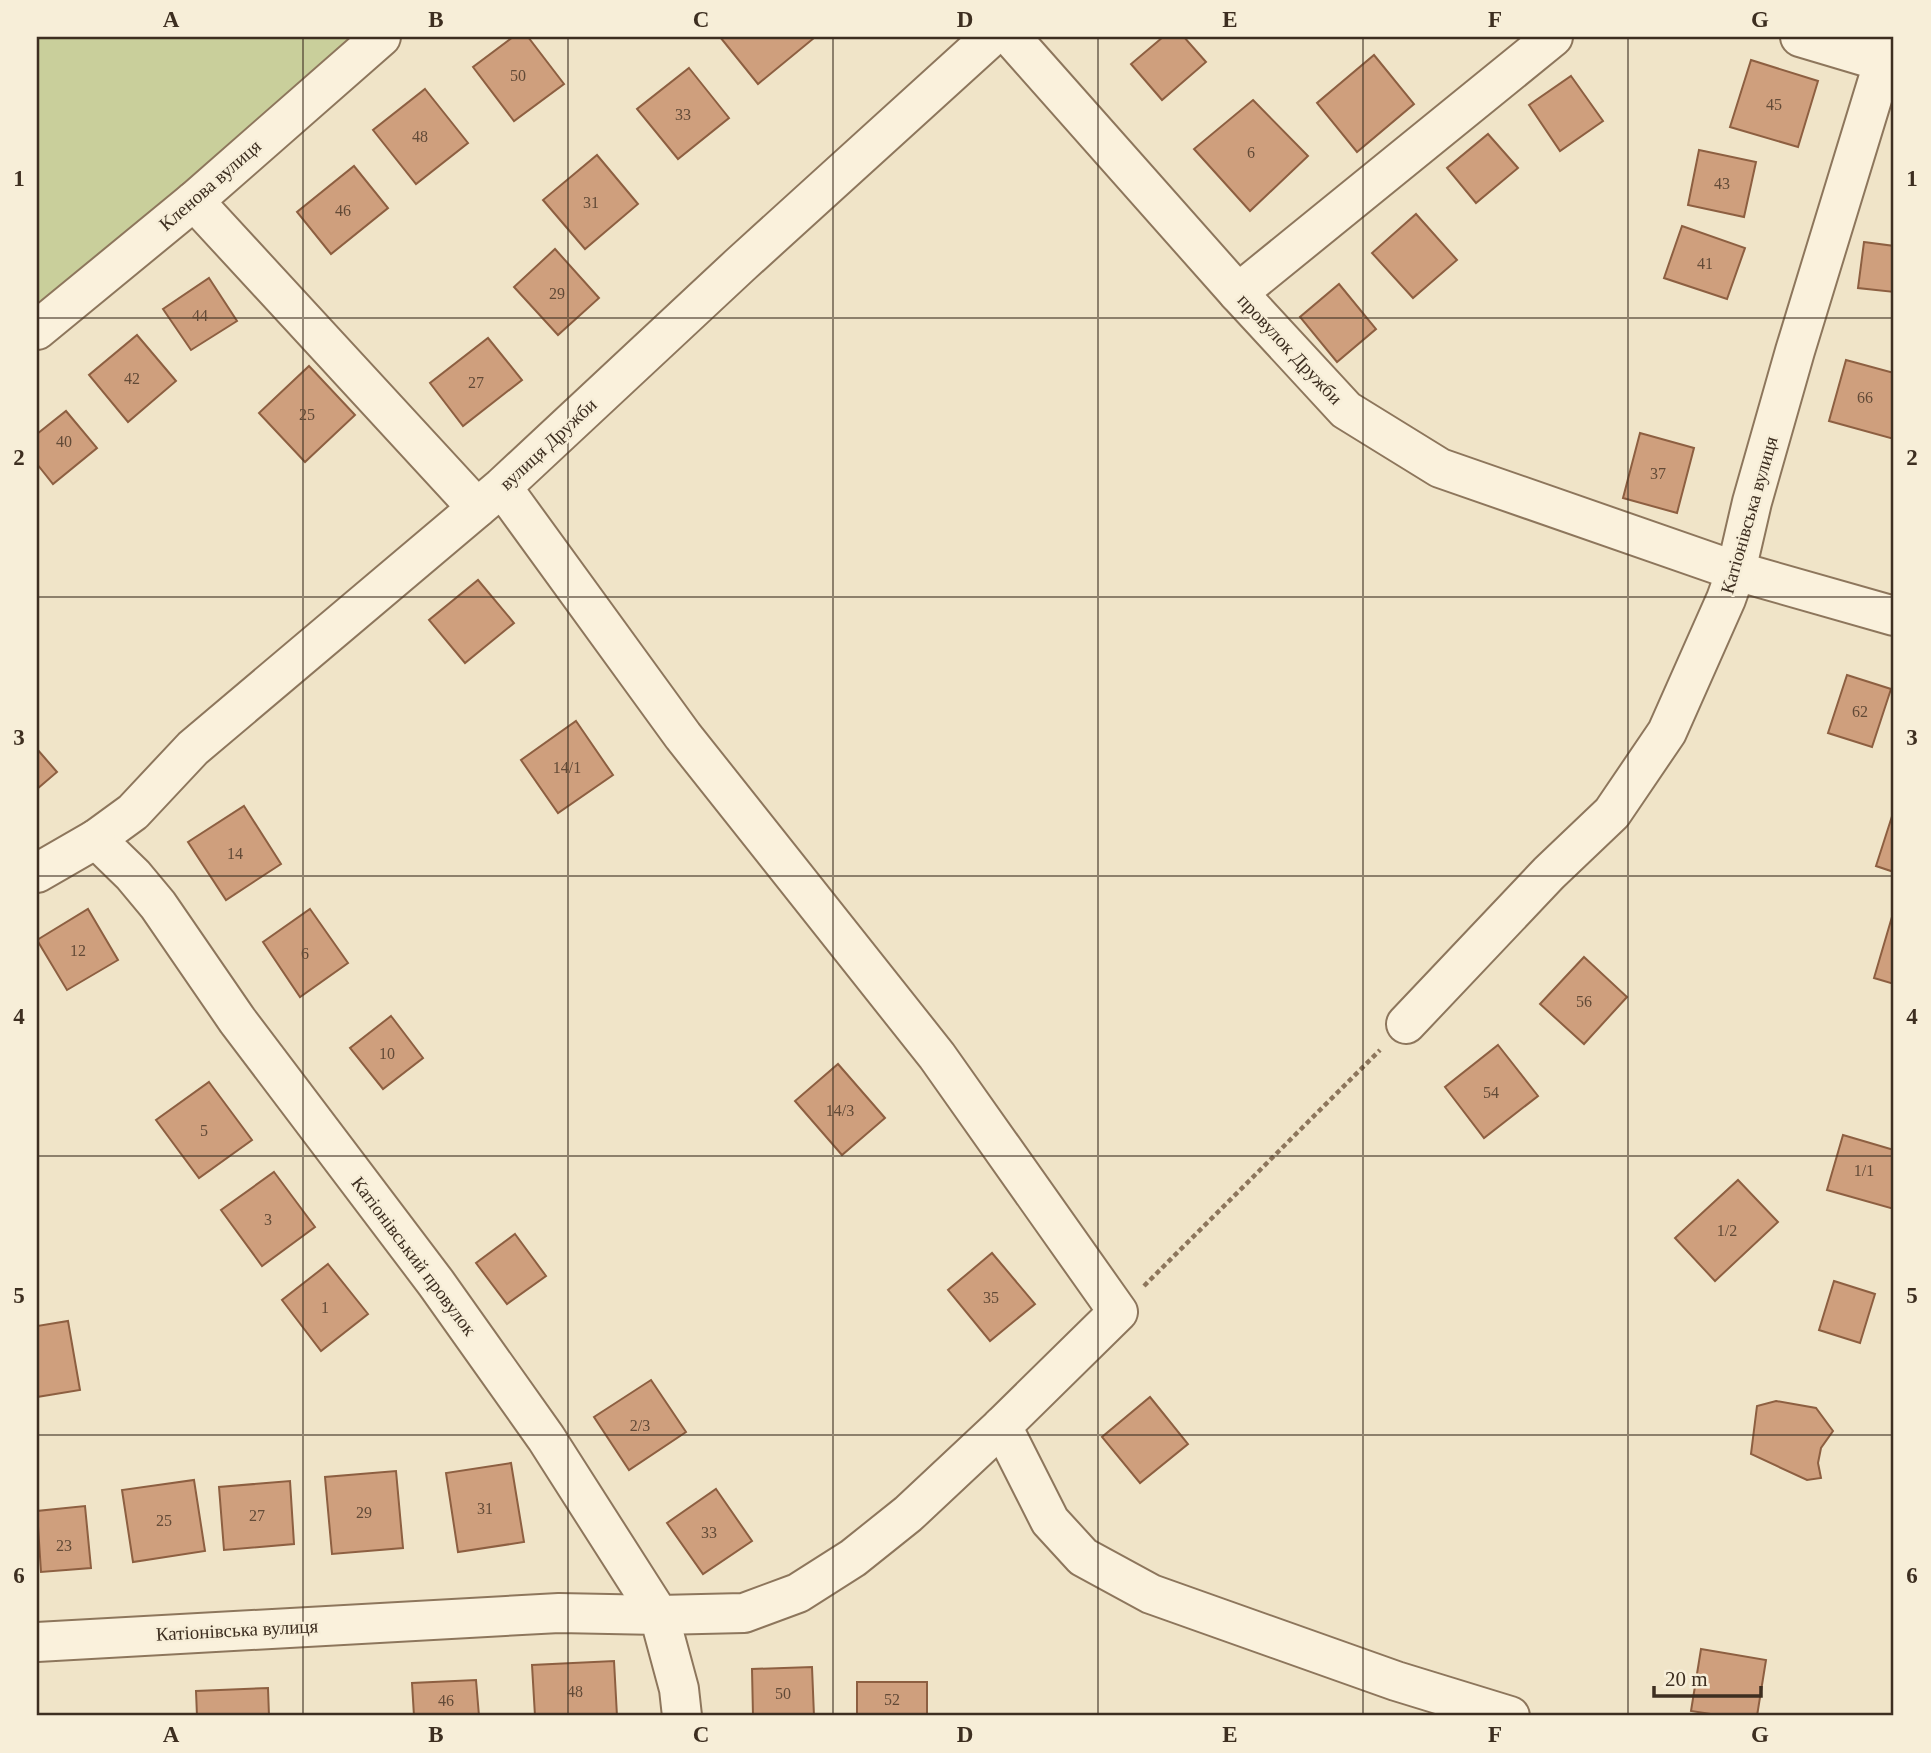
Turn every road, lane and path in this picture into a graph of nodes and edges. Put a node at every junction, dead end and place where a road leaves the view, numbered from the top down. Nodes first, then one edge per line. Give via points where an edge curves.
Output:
1 (381, 37) edge
2 (991, 37) edge
3 (1011, 37) edge
4 (1553, 37) edge
5 (1800, 37) edge
6 (1888, 50) edge
7 (194, 201) junction
8 (1238, 293) junction
9 (37, 330) edge
10 (490, 498) junction
11 (1737, 571) junction
12 (1894, 616) edge
13 (96, 839) junction
14 (37, 873) edge
15 (1406, 1024) joint
16 (1118, 1312) junction
17 (1003, 1426) junction
18 (659, 1615) junction
19 (37, 1642) edge
20 (682, 1716) edge
21 (1510, 1716) edge

1 - 7 street, Кленова вулиця
2 - 10 street, вулиця Дружби
3 - 8 street, провулок Дружби
4 - 8 street
5 - 6 street
6 - 11 street, Катіонівська вулиця via 1795,351
7 - 9 street, Кленова вулиця
7 - 10 street
8 - 11 street, провулок Дружби via 1346,410 1440,468
10 - 13 street, вулиця Дружби via 193,748 133,812
10 - 16 street via 937,1056
11 - 12 street, провулок Дружби
11 - 15 street, Катіонівська вулиця via 1667,732 1612,813
13 - 14 street, вулиця Дружби
13 - 18 street, Катіонівський провулок via 159,905 237,1020 436,1283 538,1427
15 - 16 path
16 - 17 street, Катіонівська вулиця
17 - 18 street, Катіонівська вулиця via 908,1514 798,1594 744,1614
17 - 21 street via 1051,1521 1083,1557 1150,1594
18 - 19 street, Катіонівська вулиця via 559,1613
18 - 20 street, Катіонівський провулок

